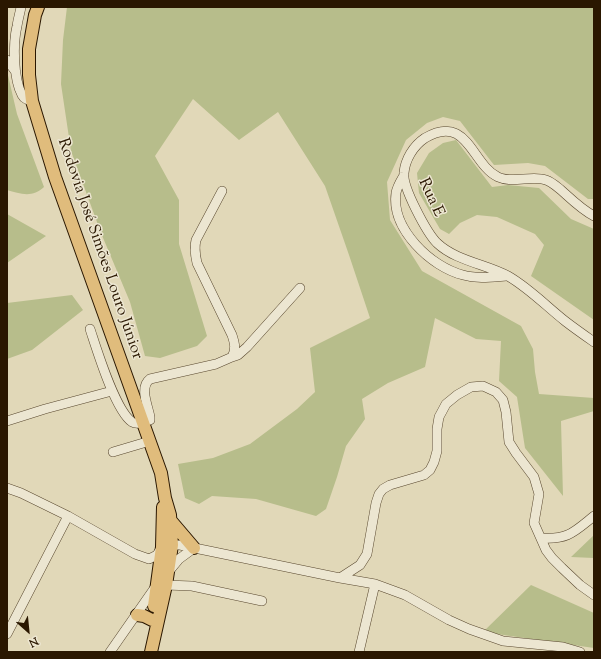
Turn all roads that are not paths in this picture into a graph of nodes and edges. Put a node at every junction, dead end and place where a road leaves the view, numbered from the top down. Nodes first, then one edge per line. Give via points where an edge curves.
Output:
1 (21, 7) edge
2 (38, 7) edge
3 (7, 60) edge
4 (16, 72) junction
5 (32, 101) junction
6 (403, 176) junction
7 (222, 191) dead end
8 (594, 216) edge
9 (507, 276) junction
10 (300, 288) dead end
11 (90, 329) dead end
12 (594, 342) edge
13 (232, 358) junction
14 (112, 391) junction
15 (7, 421) edge
16 (143, 422) junction
17 (150, 441) junction
18 (113, 452) dead end
19 (7, 488) edge
20 (165, 498) junction
21 (68, 516) junction
22 (594, 516) edge
23 (171, 521) junction
24 (541, 538) junction
25 (167, 546) junction
26 (194, 548) junction
27 (149, 559) junction
28 (340, 578) junction
29 (375, 584) junction
30 (161, 585) junction
31 (594, 595) edge
32 (262, 602) dead end
33 (135, 616) junction
34 (152, 620) junction
35 (7, 634) edge
36 (110, 652) edge
37 (150, 652) edge
38 (359, 652) edge
39 (580, 652) edge

1 - 4 street via 16,27
2 - 5 main road, Rodovia José Simões Louro Júnior via 29,49
3 - 4 street
4 - 5 street via 22,95 26,100
5 - 16 main road, Rodovia José Simões Louro Júnior via 55,177
6 - 8 street, Rua E via 407,159 424,139 442,132 451,132 468,143 485,166 498,177 547,180
6 - 9 street, Rua E via 412,201 437,243 456,255
6 - 9 street via 398,185 396,206 398,216 414,244 437,263 464,276
7 - 13 street via 194,248 197,263 232,335 235,351
9 - 12 street, Rua E
10 - 13 street via 248,347
11 - 14 street
13 - 16 street via 150,379 144,387 150,420
14 - 15 street
14 - 16 street via 132,422
16 - 17 main road, Rodovia José Simões Louro Júnior
17 - 18 street
17 - 20 main road, Rodovia José Simões Louro Júnior
19 - 21 street
20 - 23 main road, Rodovia José Simões Louro Júnior
20 - 25 main road, Rodovia José Simões Louro Júnior via 163,508
21 - 27 street via 135,554
21 - 35 street
22 - 24 street via 570,535 554,539
23 - 25 main road, Rodovia José Simões Louro Júnior
23 - 26 main road
24 - 28 street via 534,523 537,486 534,477 509,442 503,400 496,392 483,386 471,387 446,404 439,417 436,451 430,470 424,475 390,485 379,494 367,554 360,565
24 - 31 street via 552,558
25 - 26 street
25 - 27 street
25 - 30 main road, Rodovia José Simões Louro Júnior
26 - 28 street
26 - 30 street via 179,559
27 - 30 street
28 - 29 street
29 - 38 street
29 - 39 street via 405,595 449,620 487,636 514,643
30 - 32 street via 192,586
30 - 33 street
30 - 33 street
30 - 34 main road, Rodovia José Simões Louro Júnior
30 - 37 main road, Rodovia José Simões Louro Júnior
33 - 34 main road via 144,616
33 - 36 street
34 - 37 main road, Rodovia José Simões Louro Júnior

